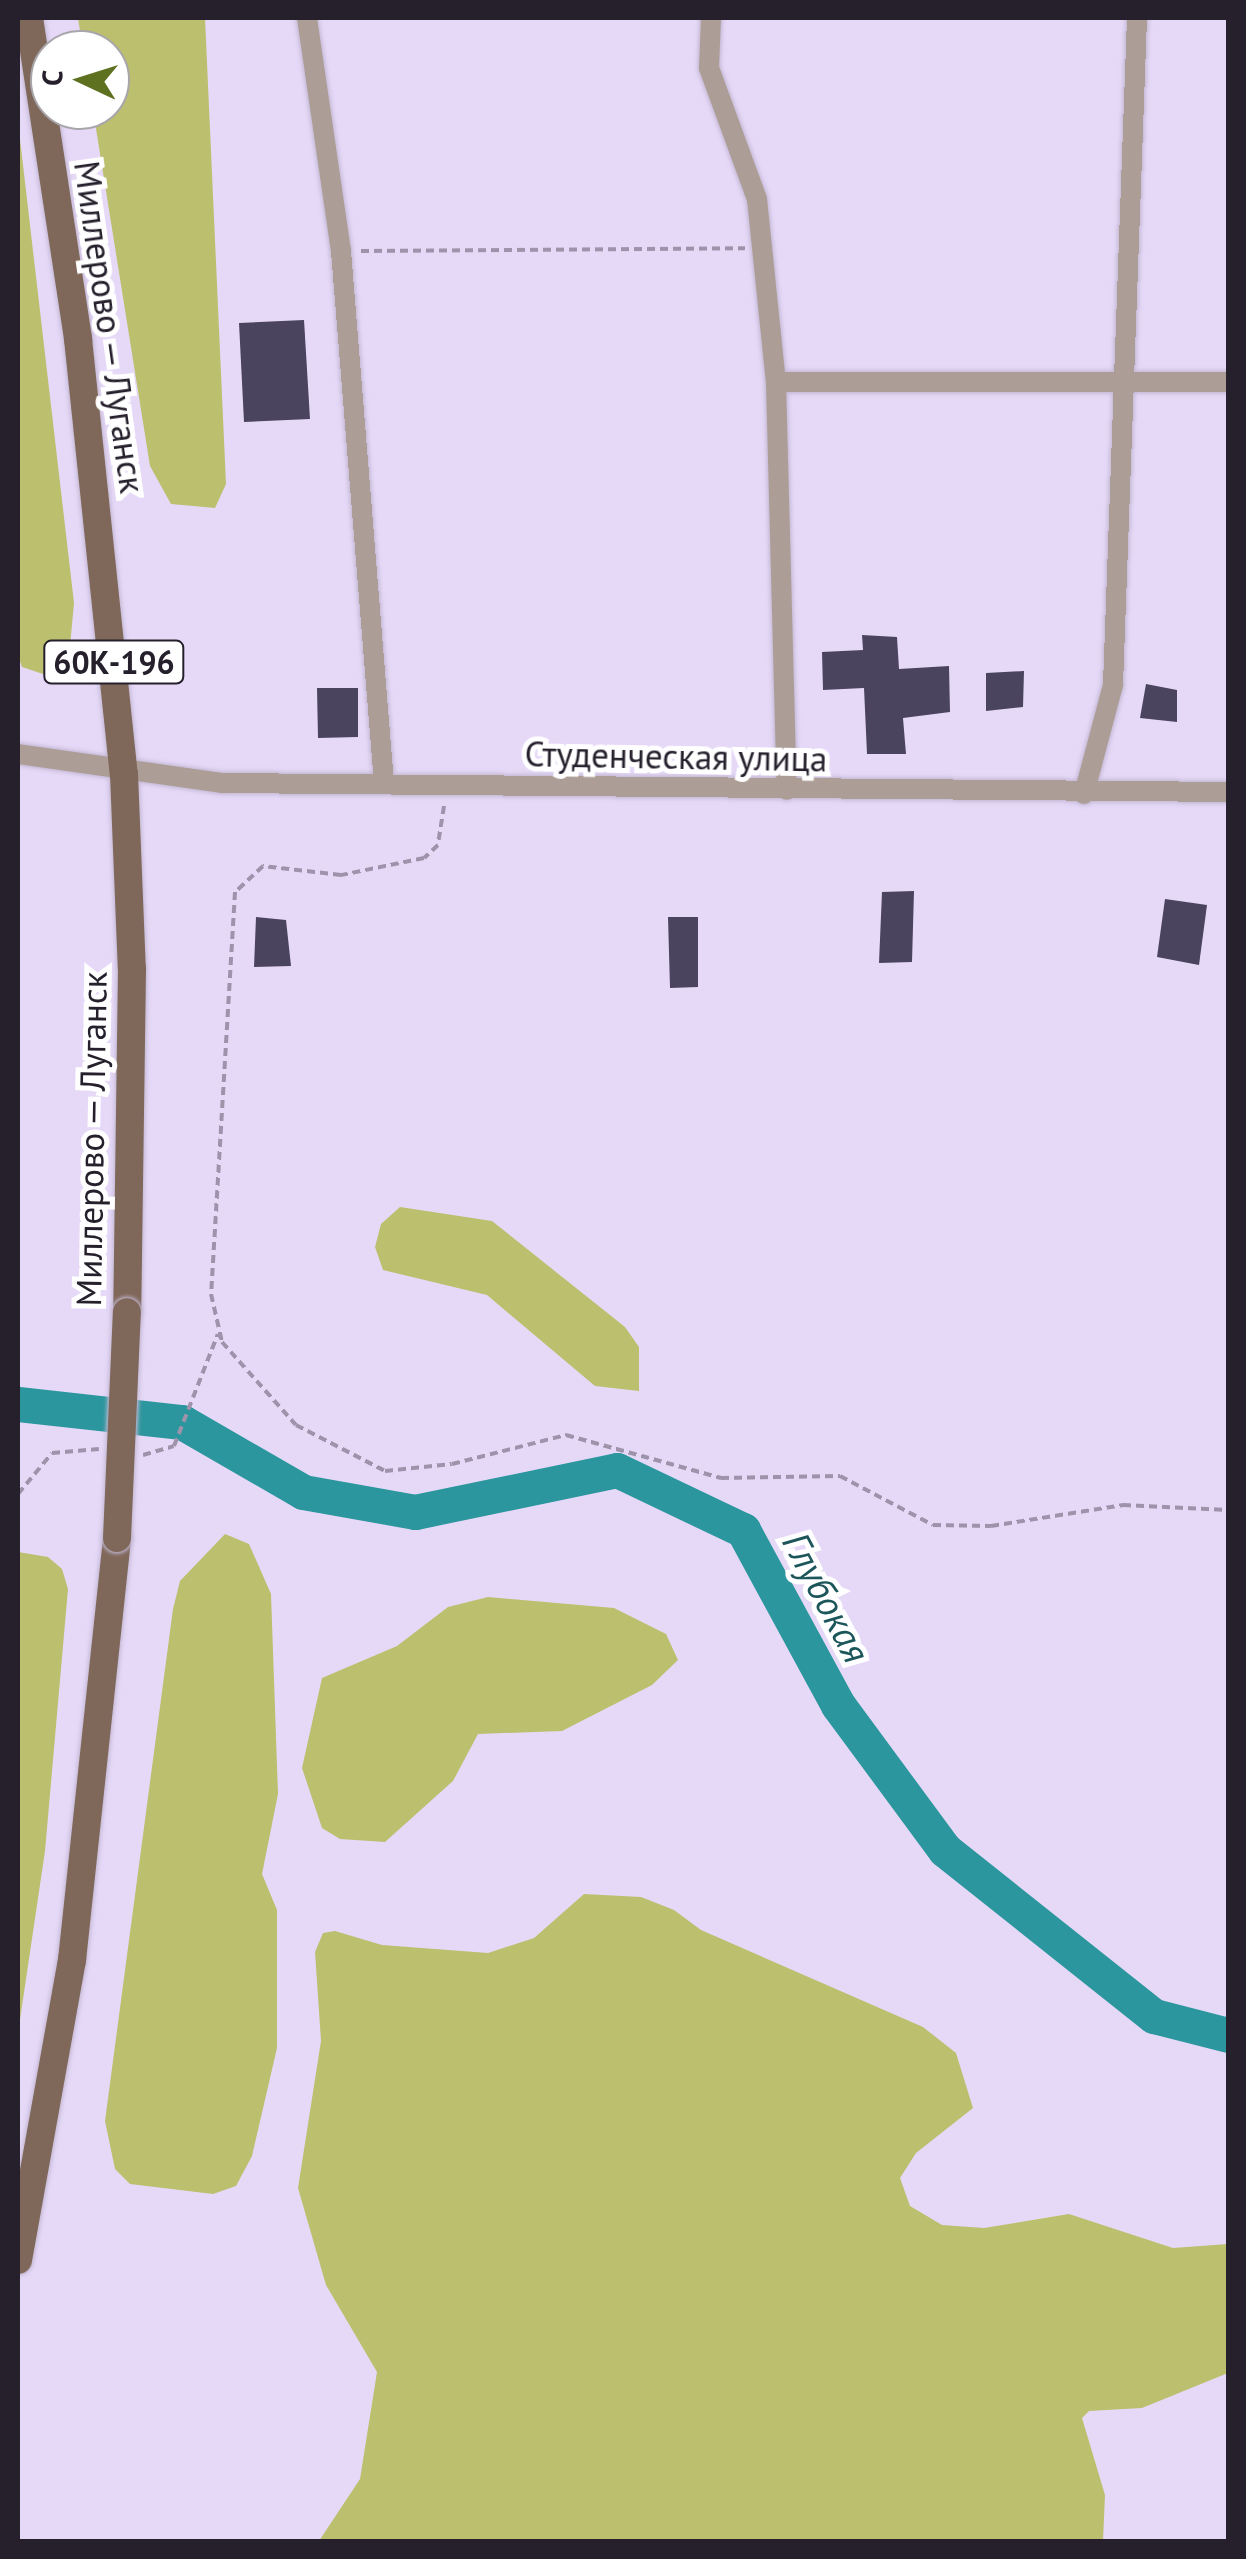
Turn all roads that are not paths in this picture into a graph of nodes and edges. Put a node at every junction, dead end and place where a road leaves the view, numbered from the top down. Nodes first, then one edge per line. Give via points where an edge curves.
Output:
1 (29, 18) edge
2 (307, 18) edge
3 (710, 18) edge
4 (1137, 18) edge
5 (776, 382) junction
6 (1128, 382) junction
7 (1228, 382) edge
8 (18, 754) edge
9 (124, 774) junction
10 (384, 783) junction
11 (787, 790) junction
12 (1228, 792) edge
13 (1084, 794) junction
14 (18, 2260) edge

1 - 9 main road, Миллерово — Луганск / 60К-196 via 78,339
2 - 10 street via 341,250
3 - 5 street via 708,68 757,199
4 - 6 street
5 - 6 street
5 - 11 street
6 - 7 street
6 - 13 street via 1113,685
8 - 9 street, Студенческая улица
9 - 10 street, Студенческая улица
9 - 14 main road, Миллерово — Луганск / 60К-196, bridge via 132,969 117,1538 72,1960
10 - 11 street, Студенческая улица
11 - 13 street, Студенческая улица
12 - 13 street, Студенческая улица

